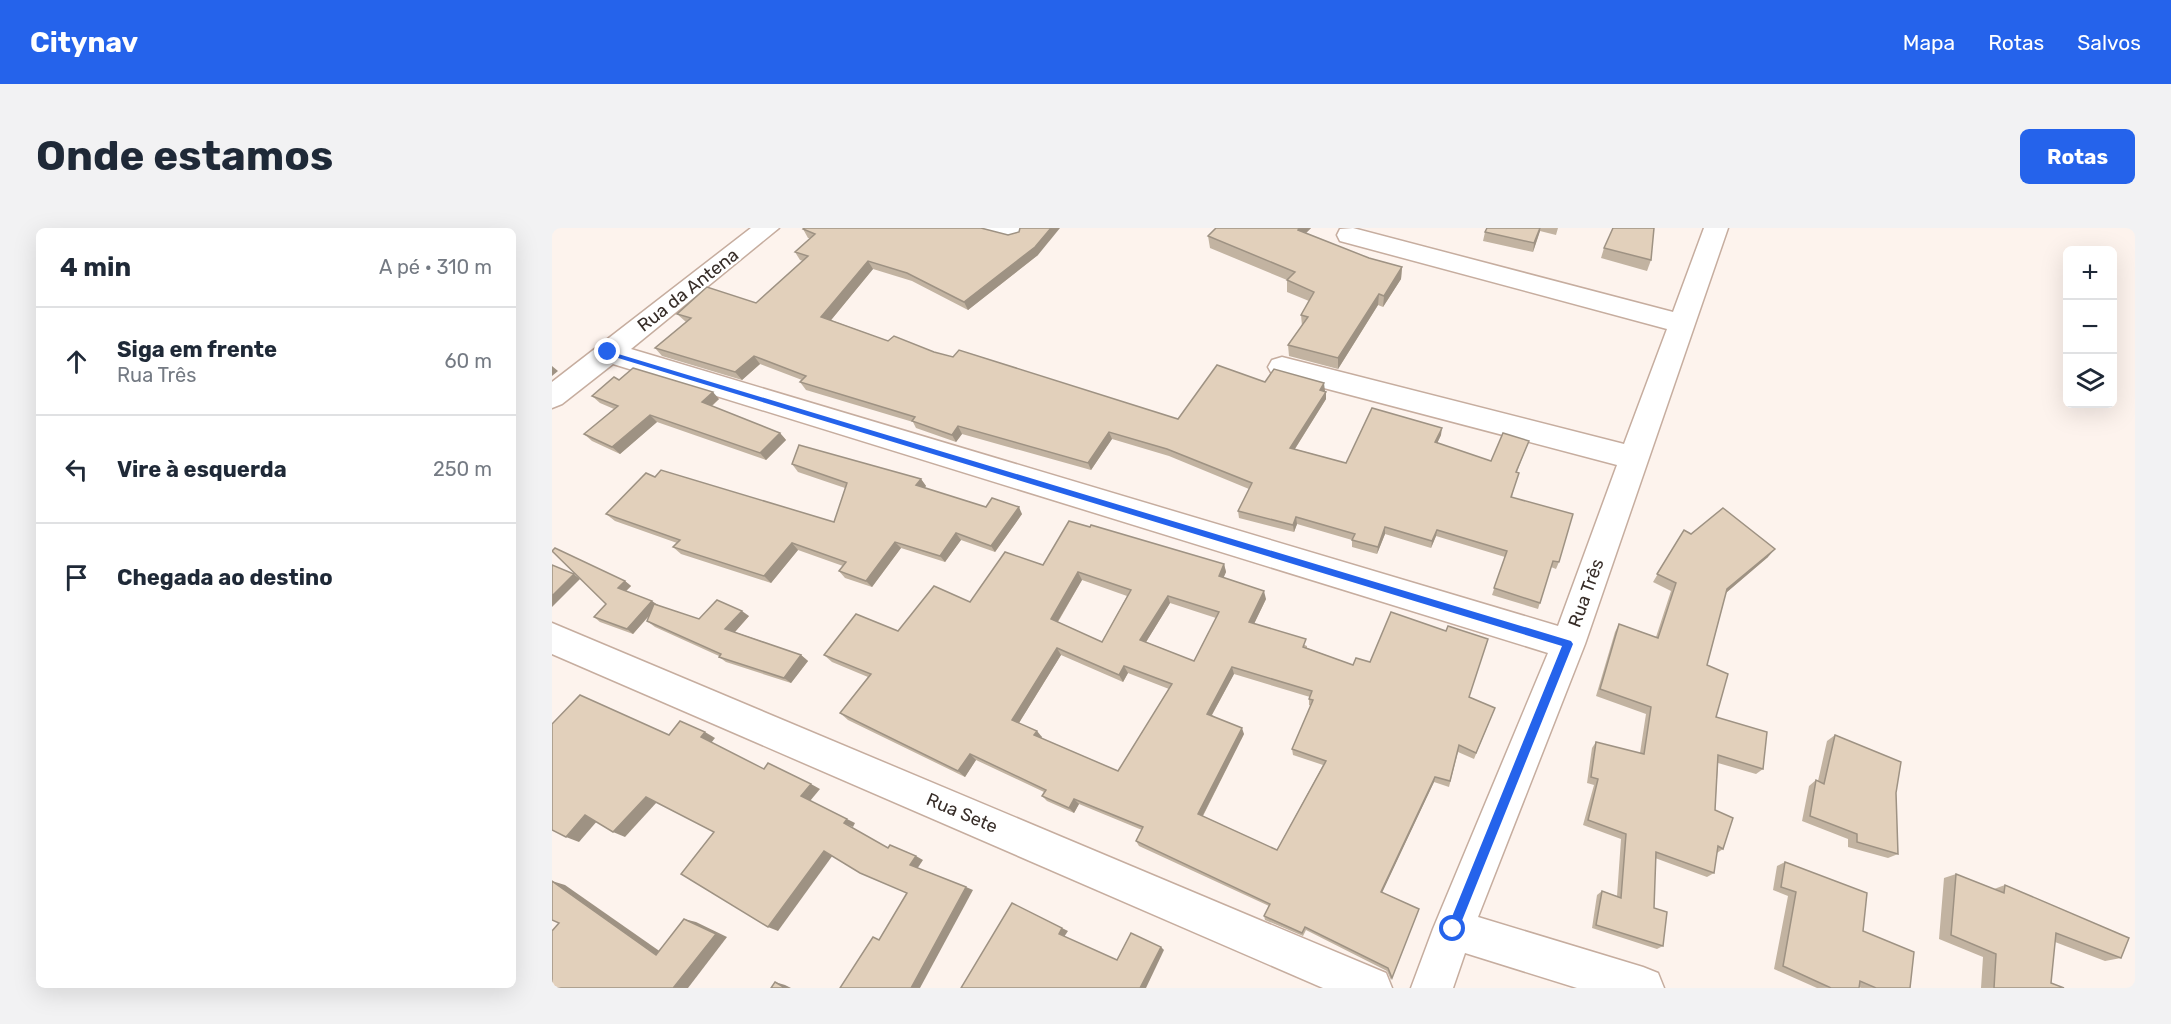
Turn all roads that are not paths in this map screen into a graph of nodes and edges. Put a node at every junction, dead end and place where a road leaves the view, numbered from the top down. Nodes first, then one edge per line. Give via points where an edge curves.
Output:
1 (767, 228) edge
2 (1716, 228) edge
3 (1349, 235) dead end
4 (1683, 324) junction
5 (608, 352) junction
6 (1282, 367) dead end
7 (552, 397) edge
8 (1634, 458) junction
9 (552, 638) edge
10 (1568, 644) junction
11 (1453, 929) junction
12 (1371, 988) edge
13 (1432, 988) edge
14 (1643, 988) edge

1 - 5 street, Rua da Antena
2 - 4 street, Rua Três
3 - 4 street
4 - 8 street, Rua Três
5 - 7 street, Rua da Antena
5 - 10 street
6 - 8 street
8 - 10 street, Rua Três
9 - 12 street, Rua Sete
10 - 11 street, Rua Três
11 - 13 street, Rua Três
11 - 14 street

